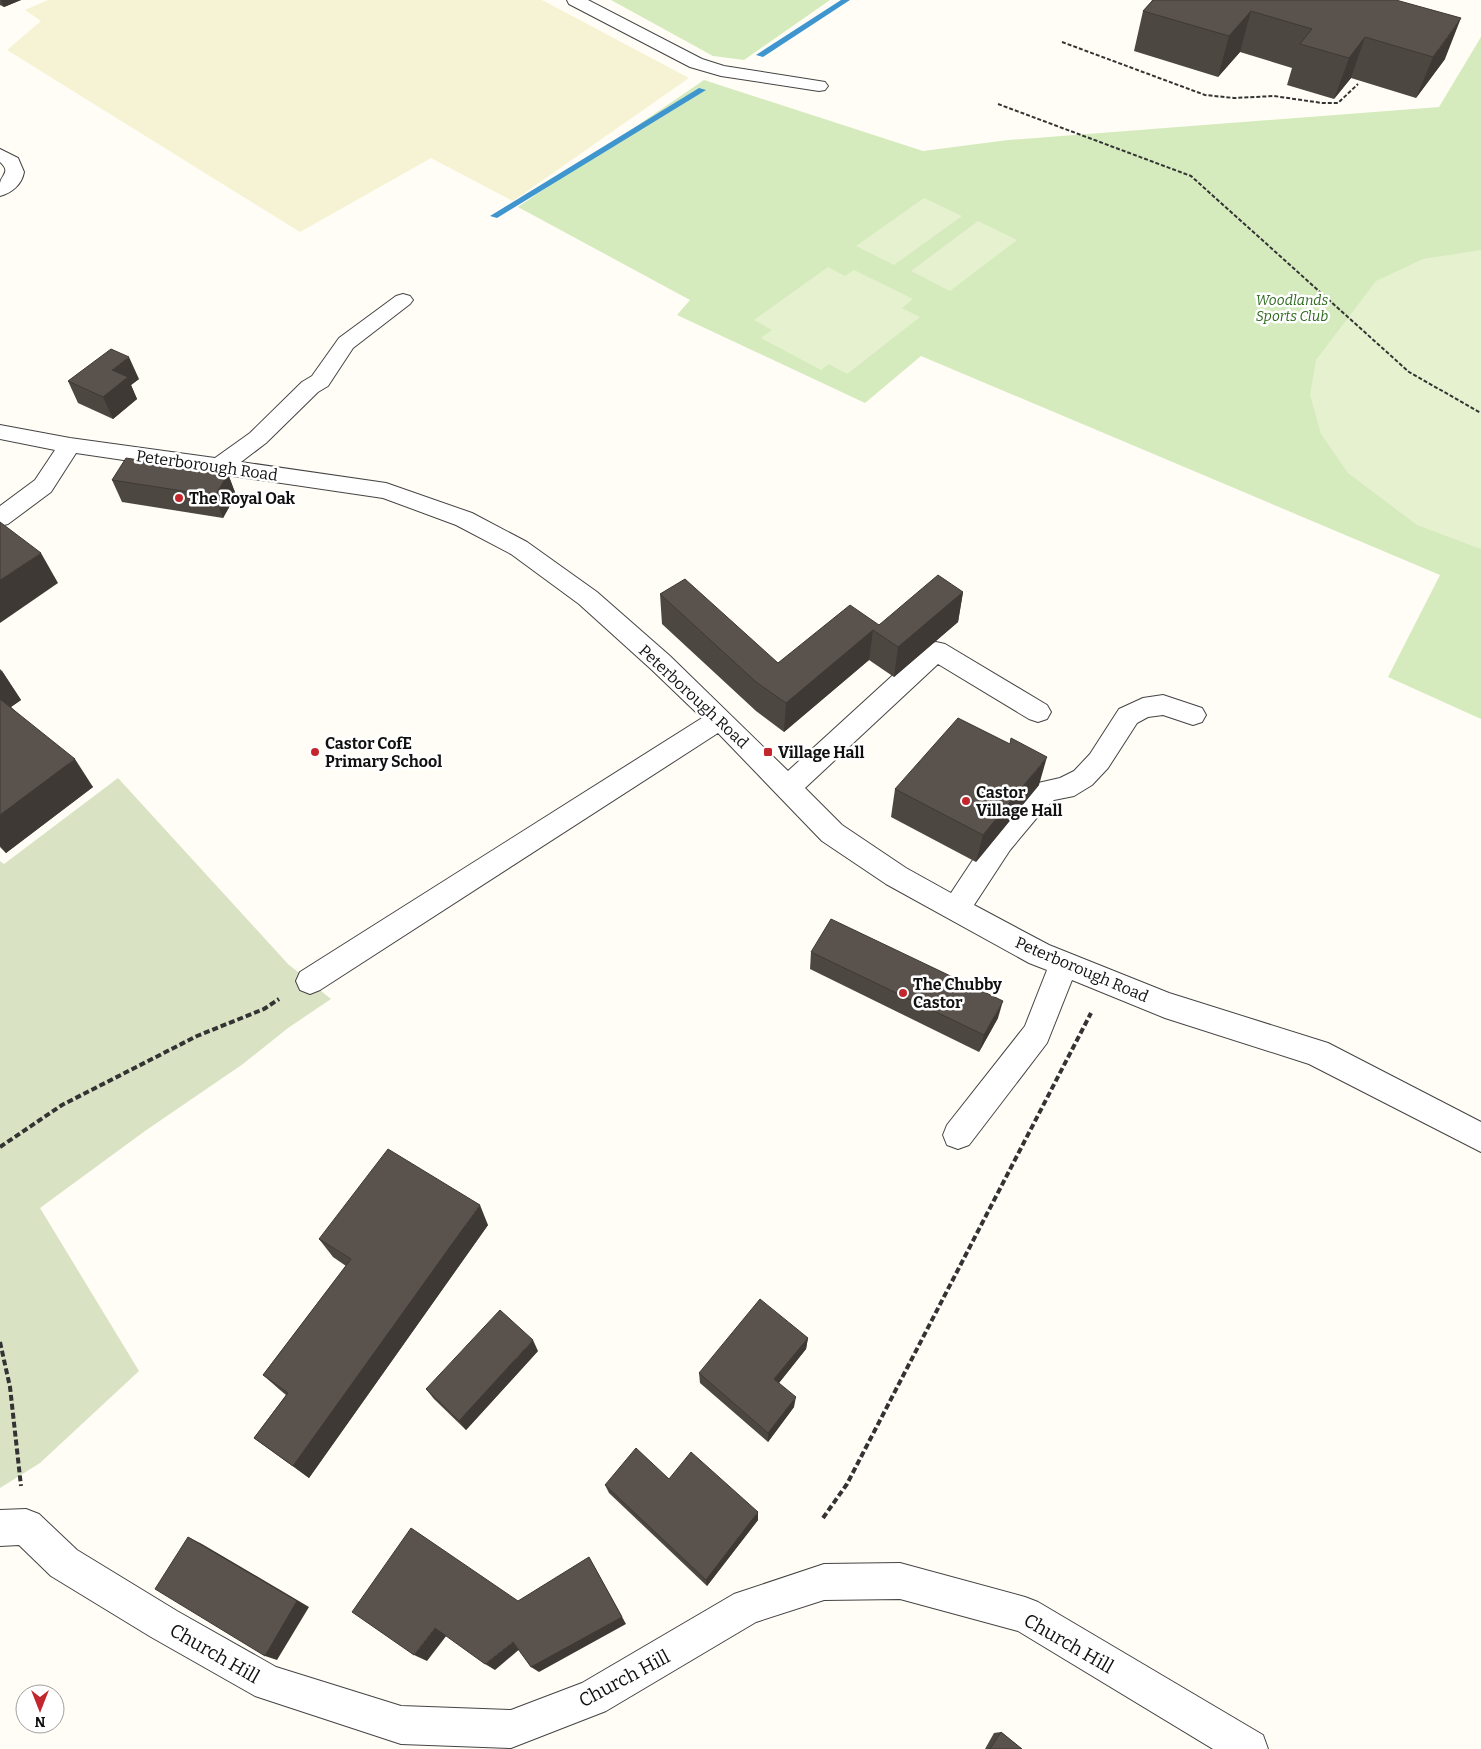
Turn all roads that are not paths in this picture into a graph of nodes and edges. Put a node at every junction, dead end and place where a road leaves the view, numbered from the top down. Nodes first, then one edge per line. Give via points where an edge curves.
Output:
1 (575, 0) edge
2 (819, 86) dead end
3 (0, 155) edge
4 (0, 190) edge
5 (402, 300) dead end
6 (0, 432) edge
7 (70, 445) junction
8 (219, 467) junction
9 (0, 518) edge
10 (1038, 712) dead end
11 (1193, 714) dead end
12 (720, 719) junction
13 (788, 787) junction
14 (956, 909) junction
15 (1064, 964) junction
16 (310, 981) road end
17 (958, 1135) dead end
18 (1481, 1138) edge
19 (13, 1527) edge
20 (1249, 1749) edge

1 - 2 street via 696,63 722,71
3 - 4 street via 8,158 15,172 12,180
5 - 8 street via 346,343 320,381 258,438
6 - 7 street, Peterborough Road
7 - 8 street, Peterborough Road
7 - 9 street via 43,486
8 - 12 street, Peterborough Road via 386,491 464,519 520,548 588,598
10 - 13 street via 936,651
11 - 14 street via 1163,705 1143,708 1128,716 1099,761 1083,778 1065,788 1047,791 1036,800 1000,842
12 - 13 street, Peterborough Road
12 - 16 street
13 - 14 street, Peterborough Road via 832,833 896,876
14 - 15 street, Peterborough Road
15 - 17 street via 1037,1034
15 - 18 street, Peterborough Road via 1166,1005 1317,1053
19 - 20 street, Church Hill via 64,1563 268,1683 401,1725 511,1729 593,1698 746,1607 824,1582 900,1581 1025,1615

